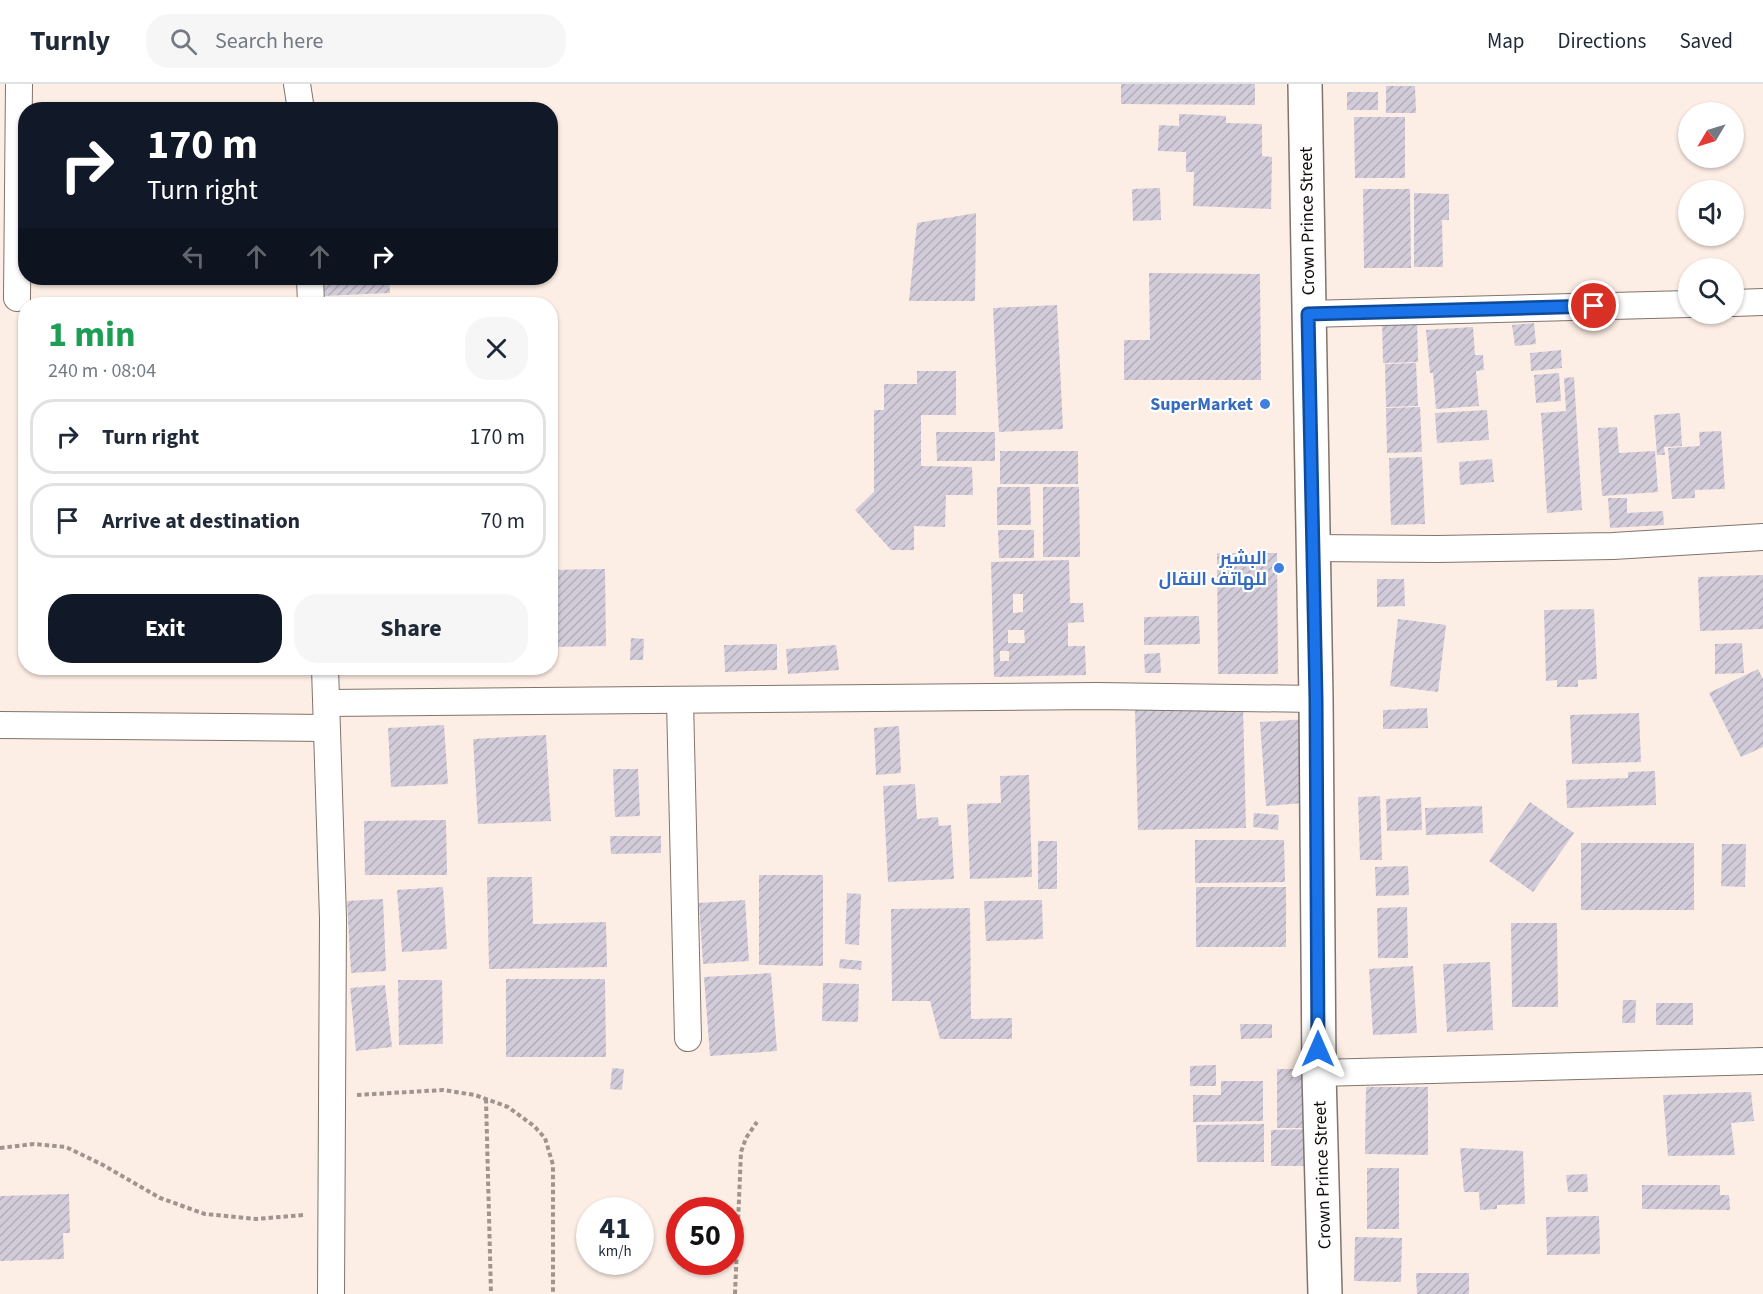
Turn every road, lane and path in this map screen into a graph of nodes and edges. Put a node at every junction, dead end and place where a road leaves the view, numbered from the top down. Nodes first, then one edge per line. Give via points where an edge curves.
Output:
1 (19, 84) edge
2 (297, 84) edge
3 (1305, 84) edge
4 (19, 102) edge
5 (300, 102) edge
6 (18, 191) edge
7 (17, 298) dead end
8 (1763, 302) edge
9 (1744, 303) edge
10 (1678, 304) edge
11 (1308, 314) junction
12 (1763, 537) edge
13 (1312, 548) junction
14 (325, 675) edge
15 (1316, 699) junction
16 (680, 701) junction
17 (326, 715) junction
18 (0, 725) edge
19 (688, 1038) dead end
20 (1763, 1061) edge
21 (1319, 1073) junction
22 (333, 1097) junction
23 (486, 1099) junction
24 (757, 1122) dead end
25 (0, 1148) edge
26 (332, 1213) junction
27 (331, 1294) edge
28 (491, 1294) edge
29 (553, 1294) edge
30 (735, 1294) edge
31 (1325, 1294) edge

1 - 4 street
2 - 5 street
3 - 11 main road, Crown Prince Street
6 - 7 street
8 - 9 street
10 - 11 street
11 - 13 main road, Crown Prince Street
12 - 13 street via 1601,547
13 - 15 main road, Crown Prince Street
14 - 17 street
15 - 16 street via 1096,696
15 - 21 main road, Crown Prince Street
16 - 17 street
16 - 19 street
17 - 18 street
17 - 22 street via 333,918
20 - 21 street
21 - 31 main road, Crown Prince Street
22 - 23 path via 443,1090
22 - 26 street
23 - 28 path
23 - 29 path via 508,1107 545,1138 553,1165
24 - 30 path via 741,1152
25 - 26 path via 34,1144 66,1147 160,1198 205,1214 256,1219
26 - 27 street

